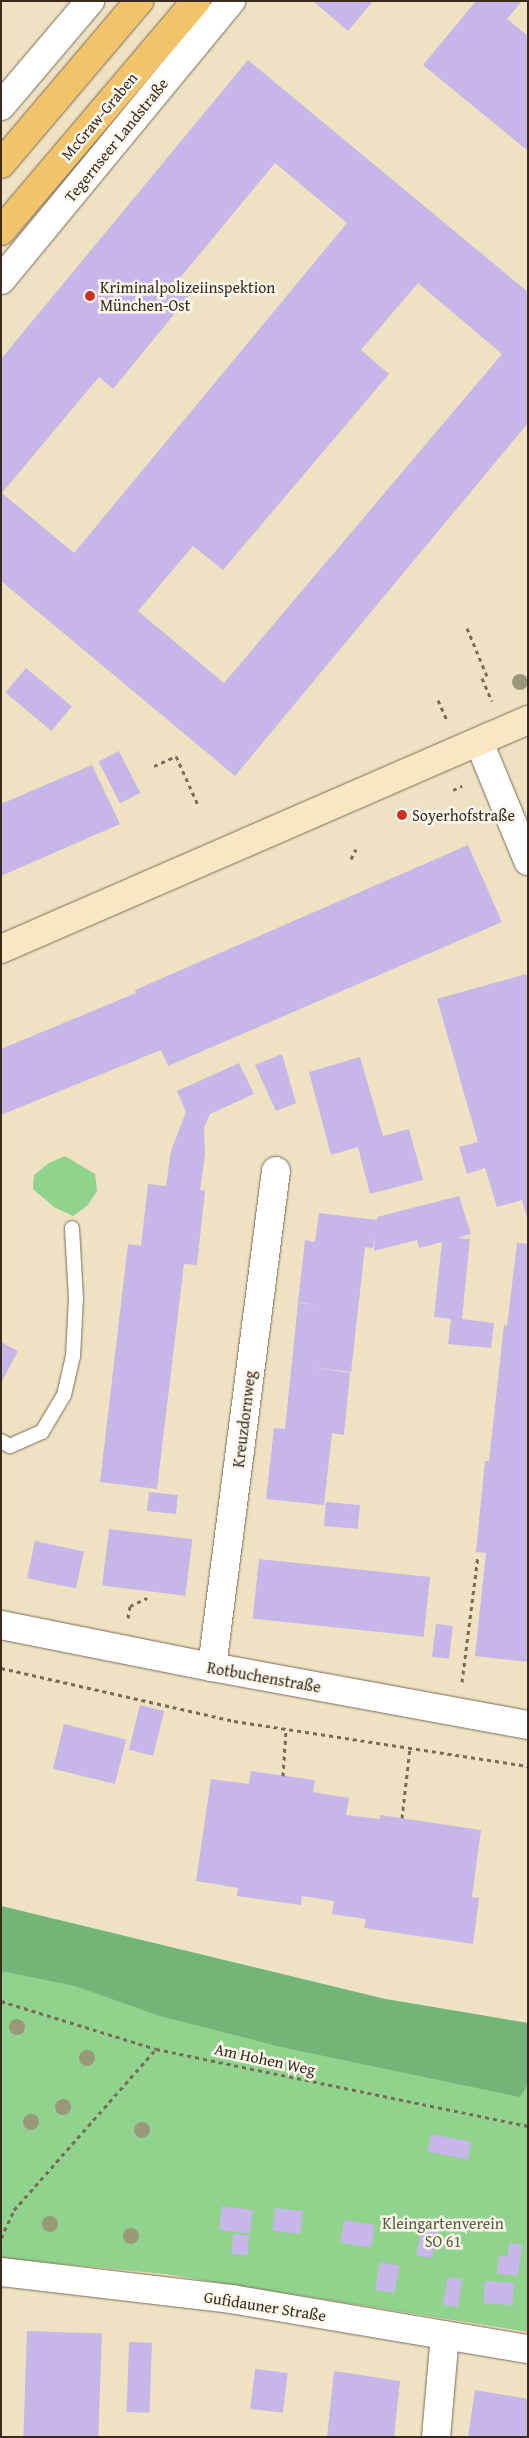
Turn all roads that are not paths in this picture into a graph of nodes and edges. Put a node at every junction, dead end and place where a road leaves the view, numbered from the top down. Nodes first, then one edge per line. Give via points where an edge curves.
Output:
1 (90, 1) edge
2 (139, 1) edge
3 (196, 1) edge
4 (231, 1) edge
5 (1, 106) edge
6 (1, 164) edge
7 (1, 231) edge
8 (1, 280) edge
9 (528, 720) edge
10 (479, 742) junction
11 (528, 861) edge
12 (1, 948) edge
13 (276, 1171) dead end
14 (72, 1228) dead end
15 (1, 1441) edge
16 (1, 1625) edge
17 (212, 1667) junction
18 (528, 1725) edge
19 (1, 2272) edge
20 (445, 2335) junction
21 (528, 2349) edge
22 (436, 2437) edge

1 - 5 street
2 - 6 highway
3 - 7 highway, McGraw-Graben
4 - 8 street, Tegernseer Landstraße
9 - 10 main road
10 - 11 street
10 - 12 main road
13 - 17 street, Kreuzdornweg
14 - 15 lane via 76,1298 73,1357 64,1395 42,1432 10,1446
16 - 17 street, Rotbuchenstraße
17 - 18 street, Rotbuchenstraße
19 - 20 street, Gufidauner Straße via 231,2299
20 - 21 street, Gufidauner Straße
20 - 22 street

